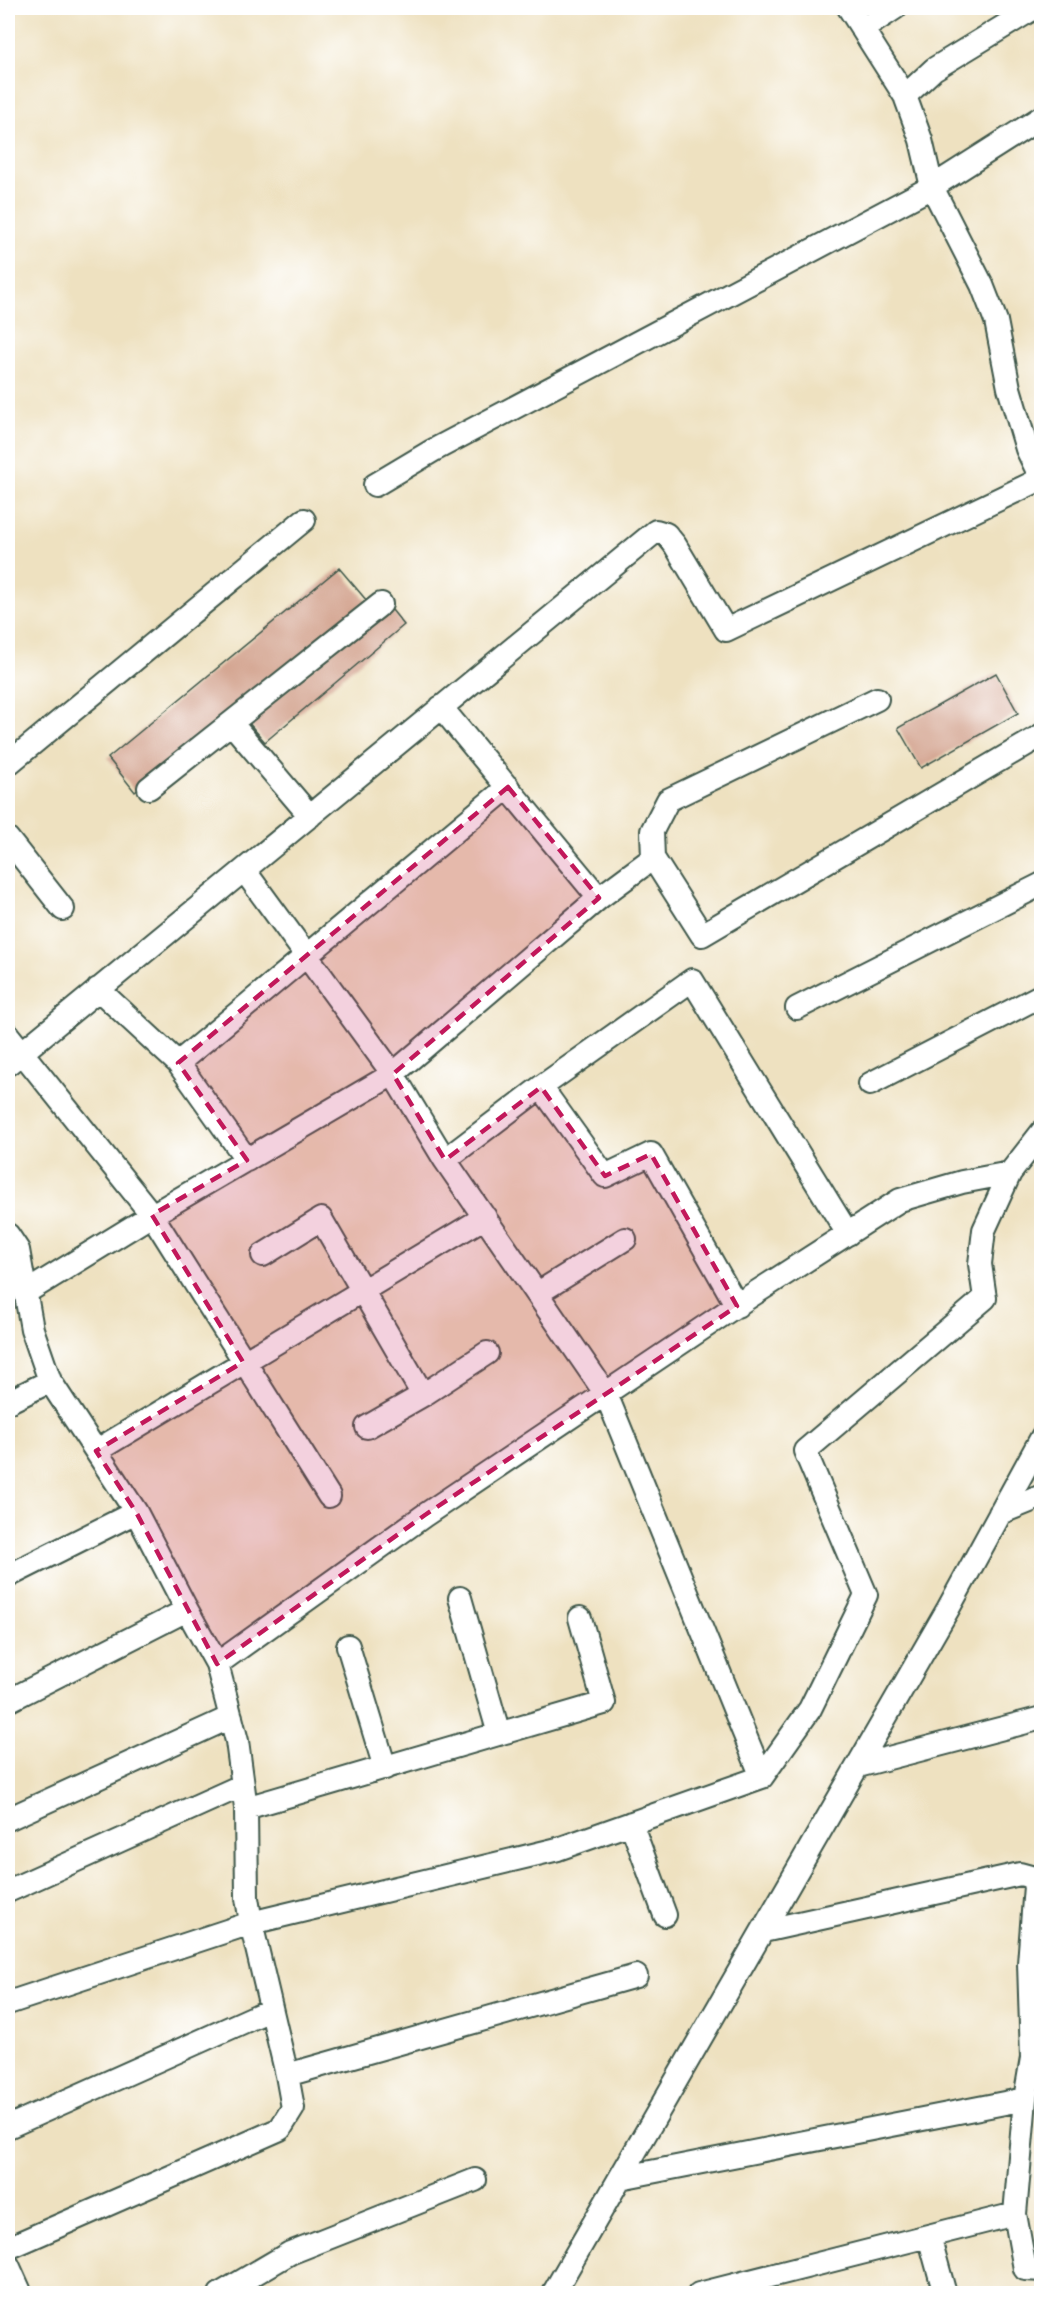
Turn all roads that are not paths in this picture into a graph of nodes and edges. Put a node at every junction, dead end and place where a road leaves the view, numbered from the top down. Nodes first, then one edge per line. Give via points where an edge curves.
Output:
1 (849, 8) edge
2 (895, 8) edge
3 (1034, 8) edge
4 (863, 29) junction
5 (906, 96) junction
6 (1041, 117) edge
7 (932, 187) junction
8 (1041, 480) edge
9 (375, 485) dead end
10 (304, 519) dead end
11 (381, 604) dead end
12 (877, 699) dead end
13 (441, 707) junction
14 (232, 724) junction
15 (1041, 735) edge
16 (8, 764) edge
17 (508, 787) junction
18 (149, 788) dead end
19 (310, 816) junction
20 (8, 839) edge
21 (653, 858) junction
22 (244, 870) junction
23 (1041, 884) edge
24 (599, 898) junction
25 (63, 909) dead end
26 (308, 957) junction
27 (98, 989) junction
28 (1041, 995) edge
29 (797, 1008) dead end
30 (8, 1035) edge
31 (14, 1058) edge
32 (178, 1063) junction
33 (393, 1074) junction
34 (870, 1084) dead end
35 (541, 1087) junction
36 (1041, 1132) edge
37 (247, 1160) junction
38 (445, 1160) junction
39 (1010, 1173) junction
40 (152, 1215) junction
41 (485, 1217) junction
42 (848, 1234) junction
43 (8, 1235) edge
44 (625, 1239) dead end
45 (263, 1255) dead end
46 (362, 1291) junction
47 (26, 1293) junction
48 (538, 1293) junction
49 (737, 1306) junction
50 (487, 1353) dead end
51 (243, 1362) junction
52 (50, 1381) junction
53 (606, 1394) junction
54 (423, 1395) junction
55 (8, 1402) edge
56 (367, 1427) dead end
57 (1041, 1437) edge
58 (96, 1451) junction
59 (329, 1496) dead end
60 (1041, 1496) edge
61 (136, 1512) junction
62 (1000, 1514) junction
63 (8, 1576) edge
64 (460, 1598) dead end
65 (187, 1610) junction
66 (580, 1618) dead end
67 (348, 1646) dead end
68 (217, 1664) junction
69 (8, 1701) edge
70 (231, 1717) junction
71 (1041, 1718) edge
72 (499, 1734) junction
73 (858, 1766) junction
74 (385, 1768) junction
75 (762, 1776) junction
76 (243, 1785) junction
77 (246, 1808) junction
78 (8, 1819) edge
79 (631, 1823) junction
80 (8, 1891) edge
81 (665, 1915) dead end
82 (251, 1923) junction
83 (763, 1931) junction
84 (636, 1976) dead end
85 (8, 2003) edge
86 (270, 2010) junction
87 (287, 2075) junction
88 (1025, 2099) junction
89 (8, 2127) edge
90 (620, 2178) junction
91 (475, 2180) dead end
92 (1015, 2214) junction
93 (928, 2236) junction
94 (8, 2248) edge
95 (8, 2265) edge
96 (1041, 2270) edge
97 (16, 2290) edge
98 (220, 2294) edge
99 (553, 2294) edge
100 (699, 2294) edge
101 (945, 2294) edge

1 - 4 street
2 - 4 street
3 - 5 street via 934,69
4 - 5 street
5 - 7 street
6 - 7 street
7 - 8 street via 996,321 1009,388 1027,449
7 - 9 street via 432,451
8 - 13 street via 726,630 675,545 666,534 656,531
10 - 16 street
11 - 14 street
12 - 21 street via 668,800 652,831
13 - 17 street
13 - 19 street
14 - 18 street
14 - 19 street
15 - 21 street via 702,935
17 - 24 street
17 - 26 street
19 - 22 street
20 - 25 street
21 - 24 street
22 - 26 street
22 - 27 street
23 - 29 street
24 - 33 street
26 - 32 street
26 - 33 street
27 - 31 street
27 - 32 street
28 - 34 street
30 - 31 street
31 - 40 street
32 - 37 street
33 - 37 street
33 - 38 street
35 - 38 street
35 - 42 street via 692,980
35 - 49 street via 605,1176 651,1154
36 - 39 street
37 - 40 street
38 - 41 street
39 - 42 street via 900,1200
39 - 75 street via 984,1230 980,1264 985,1298 805,1450 867,1595 810,1708
40 - 47 street
40 - 51 street
41 - 46 street
41 - 48 street
42 - 49 street
43 - 47 street via 18,1250
44 - 48 street
45 - 46 street via 321,1219
46 - 51 street
46 - 54 street
47 - 52 street via 32,1329
48 - 53 street
49 - 53 street
50 - 54 street
51 - 58 street
51 - 59 street
52 - 55 street
52 - 58 street
53 - 68 street via 425,1515
53 - 75 street
54 - 56 street
57 - 62 street
58 - 61 street
60 - 62 street
61 - 63 street
61 - 65 street
62 - 73 street
64 - 72 street
65 - 68 street
65 - 69 street
66 - 72 street via 604,1702
67 - 74 street
68 - 70 street
70 - 76 street
70 - 78 street
71 - 73 street
72 - 74 street
73 - 83 street
74 - 77 street
75 - 79 street
76 - 77 street
76 - 80 street
77 - 82 street
79 - 81 street
79 - 82 street via 558,1849
82 - 85 street
82 - 86 street
83 - 88 street via 1020,1874 1031,1877 1035,1886 1029,1963 1032,2058
83 - 90 street
84 - 87 street
86 - 87 street
86 - 89 street
87 - 94 street via 292,2108 280,2129
88 - 90 street
88 - 92 street
90 - 99 street
91 - 98 street via 290,2253
92 - 93 street
92 - 96 street via 1025,2269
93 - 100 street
93 - 101 street
95 - 97 street

